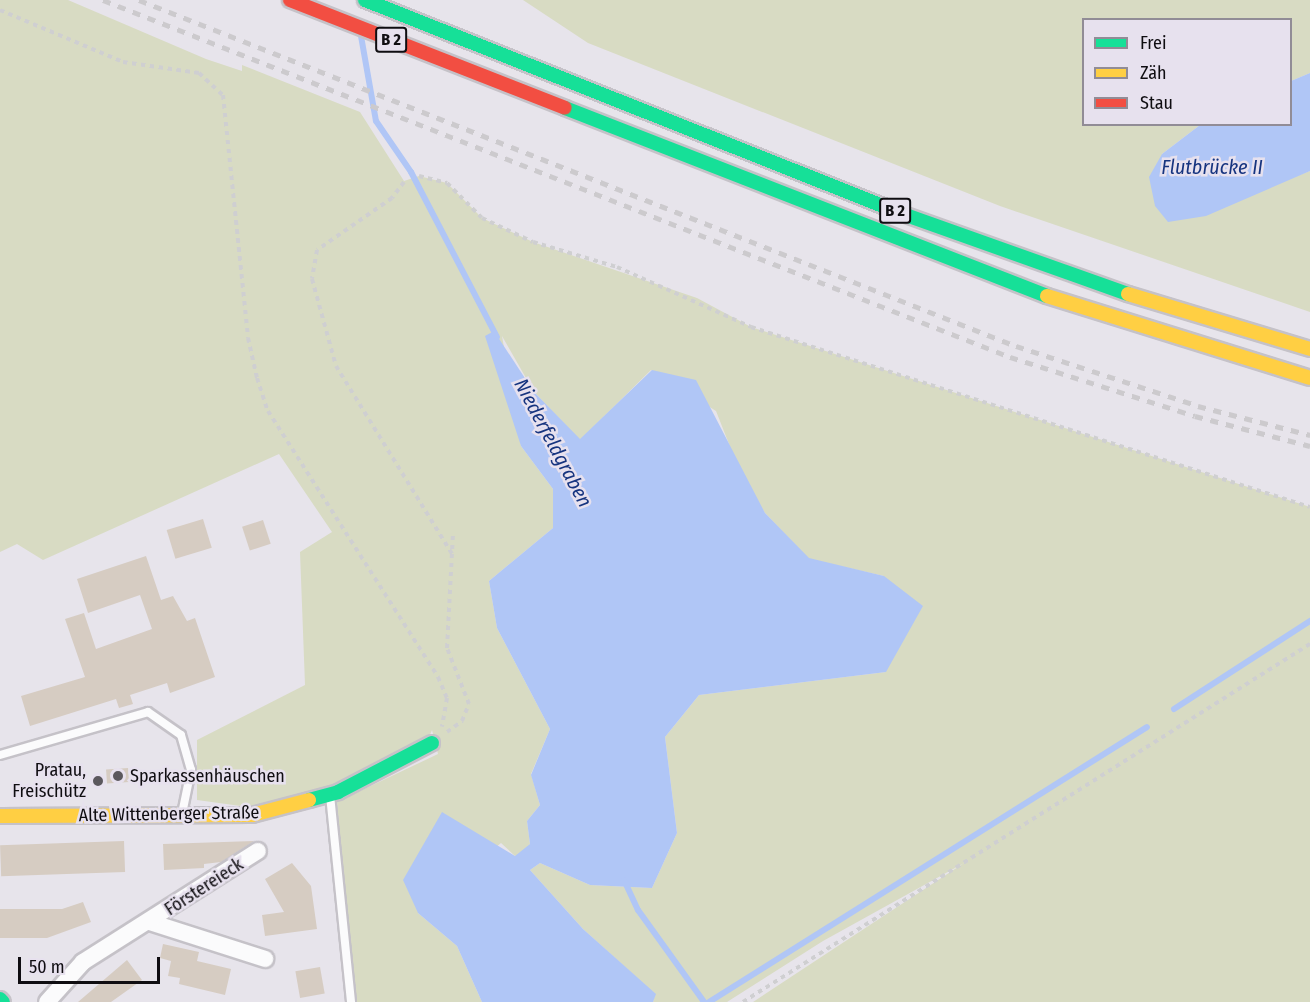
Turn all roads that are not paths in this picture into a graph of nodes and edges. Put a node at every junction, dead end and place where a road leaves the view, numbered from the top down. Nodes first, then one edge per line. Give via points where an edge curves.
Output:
1 (290, 0) edge
2 (365, 0) edge
3 (1310, 349) edge
4 (1310, 378) edge
5 (432, 743) road end
6 (0, 755) edge
7 (330, 795) junction
8 (0, 816) edge
9 (181, 817) junction
10 (258, 851) dead end
11 (150, 922) junction
12 (265, 959) dead end
13 (47, 1002) edge
14 (351, 1002) edge

1 - 4 main road, B 2 via 1029,290
2 - 3 main road, B 2 via 1041,265
5 - 7 main road, Alte Wittenberger Straße
6 - 9 lane via 148,712 181,735 191,770
7 - 9 main road, Alte Wittenberger Straße via 252,815
7 - 14 lane
8 - 9 main road, Alte Wittenberger Straße
10 - 11 street, Förstereieck
11 - 12 street, Förstereieck
11 - 13 street, Förstereieck via 82,962

